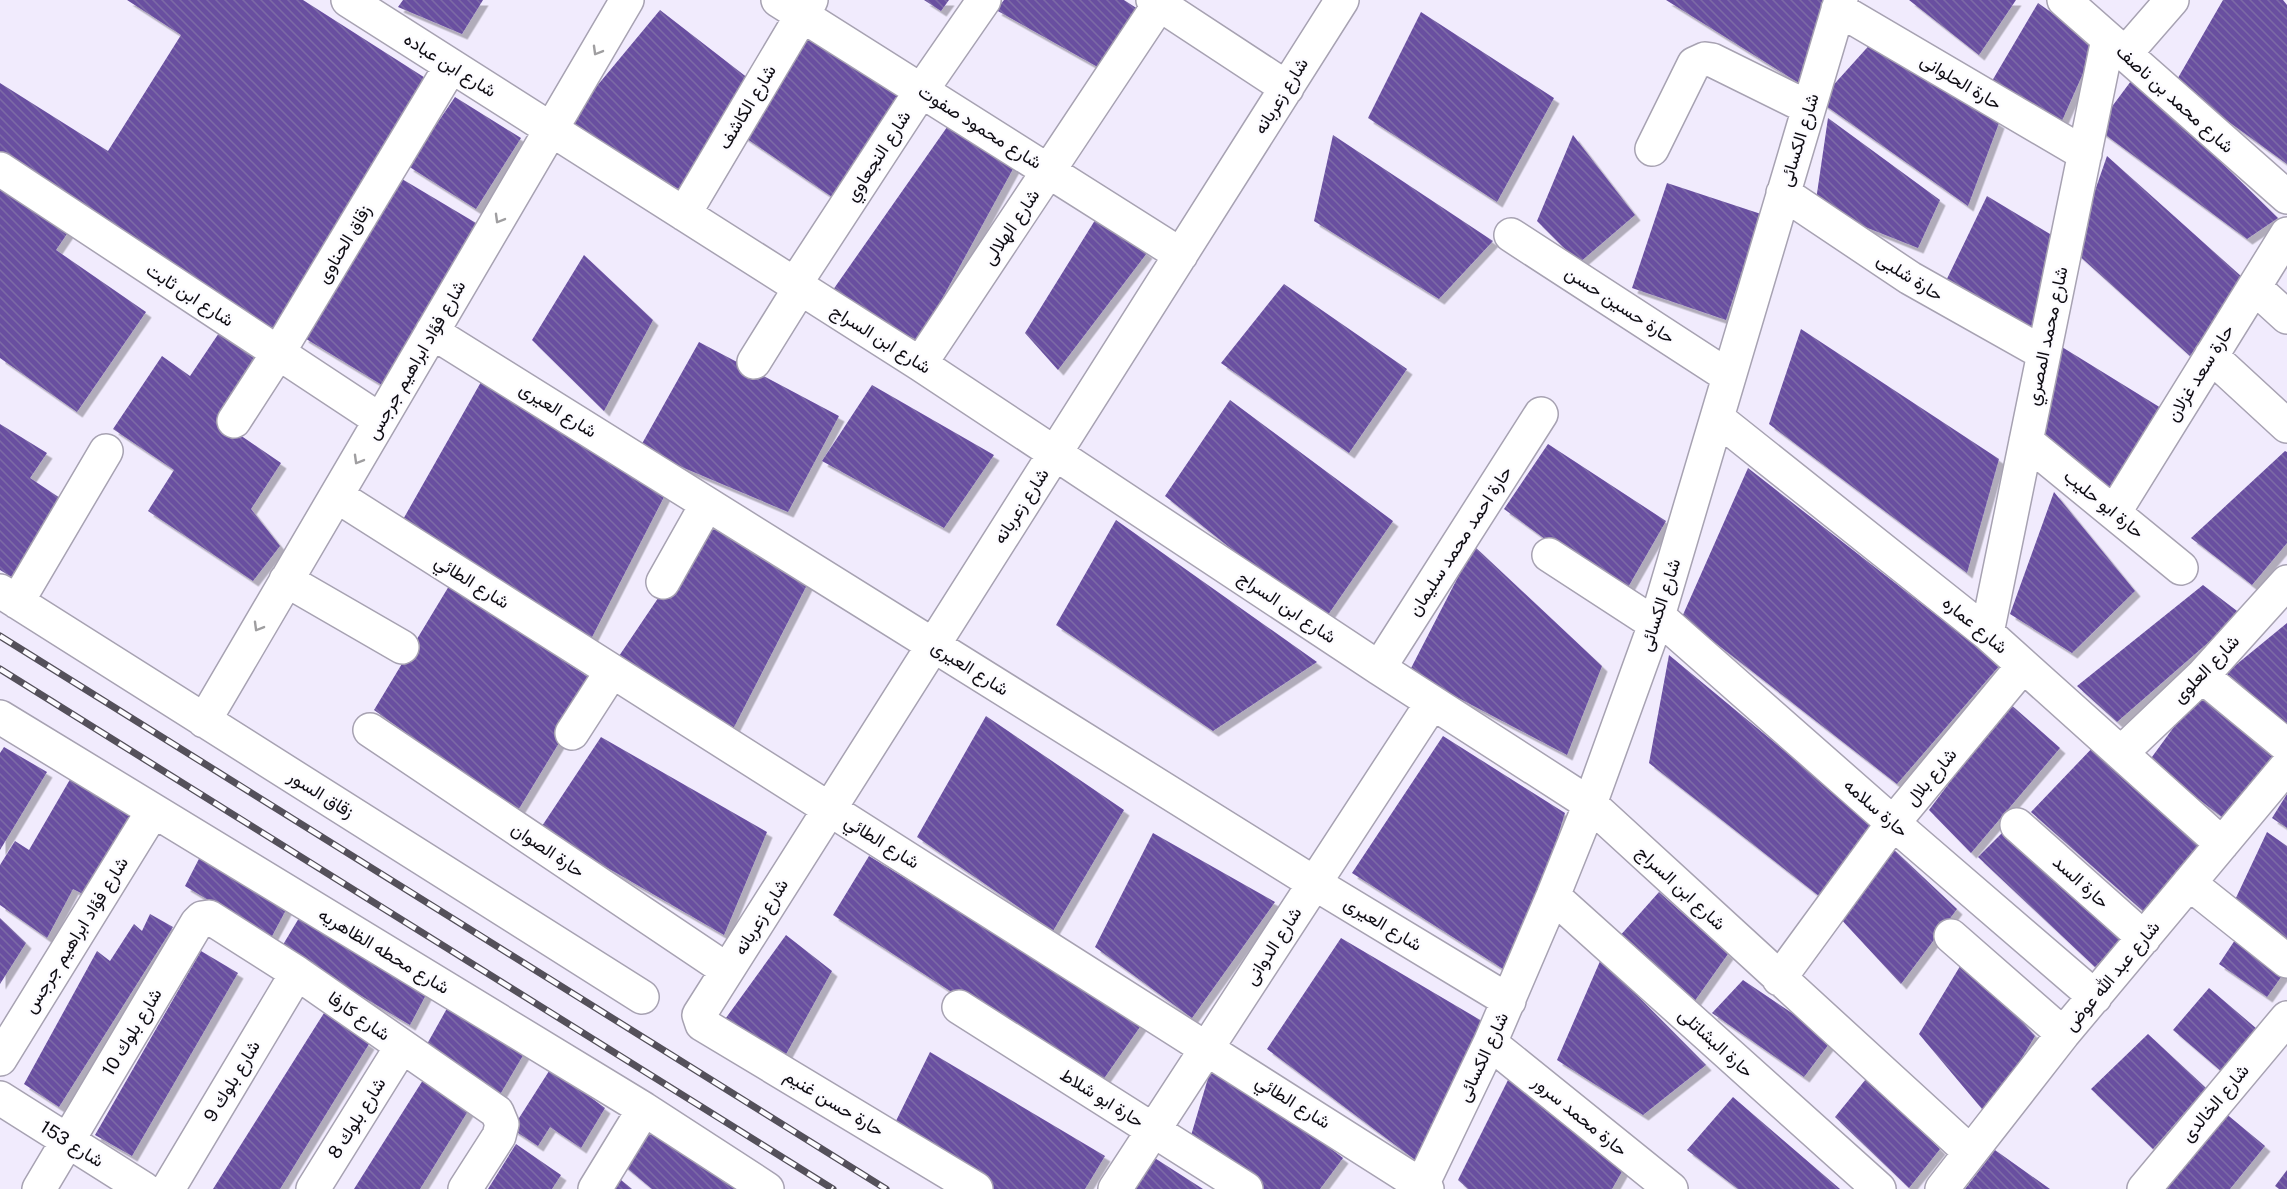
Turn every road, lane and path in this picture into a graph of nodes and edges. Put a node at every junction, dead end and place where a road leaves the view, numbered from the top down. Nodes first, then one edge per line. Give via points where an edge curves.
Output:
1 (348, 0) edge
2 (627, 0) edge
3 (984, 0) edge
4 (1342, 0) edge
5 (2064, 0) edge
6 (2172, 0) edge
7 (1158, 1) edge
8 (1839, 4) edge
9 (797, 5) edge
10 (2117, 47) junction
11 (451, 66) junction
12 (1287, 88) junction
13 (921, 91) junction
14 (1809, 108) junction
15 (551, 129) junction
16 (1652, 149) dead end
17 (2085, 154) junction
18 (0, 169) edge
19 (1048, 171) junction
20 (1783, 193) junction
21 (2286, 193) edge
22 (684, 214) junction
23 (2287, 234) edge
24 (1511, 235) dead end
25 (1181, 255) junction
26 (797, 286) junction
27 (2254, 287) junction
28 (2287, 317) edge
29 (432, 332) junction
30 (278, 353) junction
31 (2043, 353) junction
32 (2211, 356) junction
33 (754, 362) dead end
34 (920, 364) junction
35 (1728, 376) junction
36 (1541, 414) dead end
37 (1717, 418) junction
38 (380, 420) junction
39 (234, 421) dead end
40 (2287, 426) edge
41 (2026, 441) junction
42 (106, 451) dead end
43 (1055, 453) junction
44 (337, 496) junction
45 (708, 504) junction
46 (2114, 513) junction
47 (1549, 555) dead end
48 (2181, 568) dead end
49 (286, 580) junction
50 (663, 582) dead end
51 (2287, 582) edge
52 (8, 596) edge
53 (1657, 620) junction
54 (1987, 633) junction
55 (933, 645) junction
56 (402, 647) dead end
57 (2023, 666) junction
58 (1378, 668) junction
59 (612, 671) junction
60 (2202, 676) junction
61 (1432, 703) junction
62 (0, 717) edge
63 (204, 721) junction
64 (370, 730) dead end
65 (572, 733) dead end
66 (2287, 746) edge
67 (2121, 753) junction
68 (2287, 766) edge
69 (1590, 804) junction
70 (829, 809) junction
71 (153, 811) junction
72 (1893, 823) junction
73 (2017, 825) dead end
74 (2222, 844) junction
75 (1314, 883) junction
76 (2189, 883) junction
77 (1553, 897) junction
78 (198, 923) joint
79 (1951, 936) dead end
80 (2144, 938) junction
81 (2287, 961) edge
82 (727, 970) junction
83 (297, 973) junction
84 (1779, 979) junction
85 (642, 997) dead end
86 (2095, 997) junction
87 (1509, 1001) junction
88 (959, 1007) dead end
89 (700, 1013) joint
90 (2287, 1018) edge
91 (2063, 1034) junction
92 (1490, 1043) junction
93 (402, 1046) junction
94 (1206, 1048) junction
95 (0, 1059) edge
96 (0, 1098) edge
97 (644, 1109) junction
98 (1152, 1130) junction
99 (67, 1141) junction
100 (1970, 1152) junction
101 (1424, 1188) edge
102 (39, 1189) edge
103 (144, 1189) edge
104 (168, 1189) edge
105 (312, 1189) edge
106 (465, 1189) edge
107 (596, 1189) edge
108 (767, 1189) edge
109 (976, 1189) edge
110 (1115, 1189) edge
111 (1246, 1189) edge
112 (1671, 1189) edge
113 (1880, 1189) edge
114 (1942, 1189) edge
115 (2144, 1189) edge

1 - 11 street, شارع ابن عباده
2 -> 15 street, شارع فؤاد ابراهيم جرجس
3 - 13 street, شارع النجعاوي
4 - 12 street, شارع زعربانه
5 - 10 street, شارع محمد بن ناصف
6 - 10 street
7 - 12 street
7 - 19 street, شارع الهلالى
8 - 14 street, شارع الكسائى
8 - 17 street, حارة الحلوانى
9 - 13 street, شارع محمود صفوت
9 - 22 street, شارع الكاشف
10 - 17 street, شارع محمد المصري
10 - 21 street, شارع محمد بن ناصف
11 - 15 street, شارع ابن عباده
11 - 30 street, زقاق الحناوى
12 - 25 street, شارع زعربانه
13 - 19 street, شارع محمود صفوت
13 - 26 street, شارع النجعاوي
14 - 16 street via 1712,60 1701,60 1694,64
14 - 20 street, شارع الكسائى
15 - 22 street, شارع ابن السراج
15 -> 29 street, شارع فؤاد ابراهيم جرجس
17 - 31 street, شارع محمد المصري
18 - 30 street, شارع ابن ثابت
19 - 25 street, شارع محمود صفوت
19 - 34 street, شارع الهلالى
20 - 31 street, حارة شلبى via 1910,278
20 - 35 street, شارع الكسائى
22 - 26 street, شارع ابن السراج
23 - 27 street, حارة سعد غزلان
24 - 35 street, حارة حسين حسن
25 - 43 street, شارع زعربانه
26 - 33 street, شارع النجعاوي
26 - 34 street, شارع ابن السراج
27 - 28 street
27 - 32 street, حارة سعد غزلان
29 - 38 street, شارع فؤاد ابراهيم جرجس
29 - 45 street, شارع العيرى
30 - 38 street, شارع ابن ثابت
30 - 39 street, زقاق الحناوى
31 - 41 street, شارع محمد المصري
32 - 40 street
32 - 46 street, حارة سعد غزلان
34 - 43 street, شارع ابن السراج
35 - 37 street, شارع الكسائى
36 - 58 street, حارة احمد محمد سليمان
37 - 53 street, شارع الكسائى
37 - 54 street, شارع عماره
38 -> 44 street, شارع فؤاد ابراهيم جرجس
41 - 46 street, حارة ابو حليب
41 - 54 street, شارع محمد المصري
42 - 52 street
43 - 55 street, شارع زعربانه
43 - 58 street, شارع ابن السراج
44 - 49 street, شارع فؤاد ابراهيم جرجس
44 - 59 street, شارع الطائي
45 - 50 street
45 - 55 street, شارع العيرى
46 - 48 street, حارة ابو حليب
47 - 53 street, حارة سلامه
49 - 56 street
49 -> 63 street, شارع فؤاد ابراهيم جرجس
51 - 60 street, شارع العلوى
52 - 63 street, زقاق السور
53 - 69 street, شارع الكسائى
53 - 72 street, حارة سلامه
54 - 57 street, شارع عماره
55 - 70 street, شارع زعربانه
55 - 75 street, شارع العيرى
57 - 67 street, شارع عماره
57 - 72 street, شارع بلال
58 - 61 street, شارع ابن السراج
59 - 65 street
59 - 70 street, شارع الطائي
60 - 66 street
60 - 67 street, شارع العلوى
61 - 69 street, شارع ابن السراج
61 - 75 street, شارع الدوانى
62 - 71 street, شارع محطه الظاهريه
63 - 85 street, زقاق السور
64 - 82 street, حارة الصوان
67 - 74 street, شارع عماره
68 - 74 street, شارع عبد الله عوض
69 - 77 street, شارع الكسائى
69 - 84 street, شارع ابن السراج
70 - 82 street, شارع زعربانه
70 - 94 street, شارع الطائي
71 - 95 street, شارع فؤاد ابراهيم جرجس
71 - 97 street, شارع محطه الظاهريه
72 - 84 street, شارع بلال
72 - 86 street, حارة سلامه
73 - 80 street, حارة السد
74 - 76 street, شارع عبد الله عوض
75 - 87 street, شارع العيرى
75 - 94 street, شارع الدوانى
76 - 80 street, شارع عبد الله عوض
76 - 81 street
77 - 87 street, شارع الكسائى
77 - 113 street, حارة البشاتلى
78 - 83 street, شارع كارفا via 202,918 212,918
78 - 99 street, شارع بلوك 10
79 - 91 street
80 - 86 street, شارع عبد الله عوض
82 - 89 street, شارع زعربانه
83 - 93 street, شارع كارفا
83 - 104 street, شارع بلوك 9
84 - 100 street, شارع ابن السراج
86 - 91 street, شارع عبد الله عوض
87 - 92 street, شارع الكسائى
88 - 98 street, حارة ابو شلاط
89 - 109 street, حارة حسن غنيم via 702,1024
90 - 115 street, شارع الخالدى
91 - 100 street, شارع عبد الله عوض
92 - 101 street, شارع الكسائى
92 - 112 street, حارة محمد سرور
93 - 105 street, شارع بلوك 8
93 - 106 street, شارع كارفا via 492,1108 502,1124 500,1136
94 - 98 street, شارع الدوانى
94 - 101 street, شارع الطائي
96 - 99 street, شارع 153
97 - 107 street
97 - 108 street, شارع محطه الظاهريه
98 - 110 street, شارع الدوانى
98 - 111 street, حارة ابو شلاط
99 - 102 street, شارع بلوك 10
99 - 103 street, شارع 153
100 - 114 street, شارع عبد الله عوض

